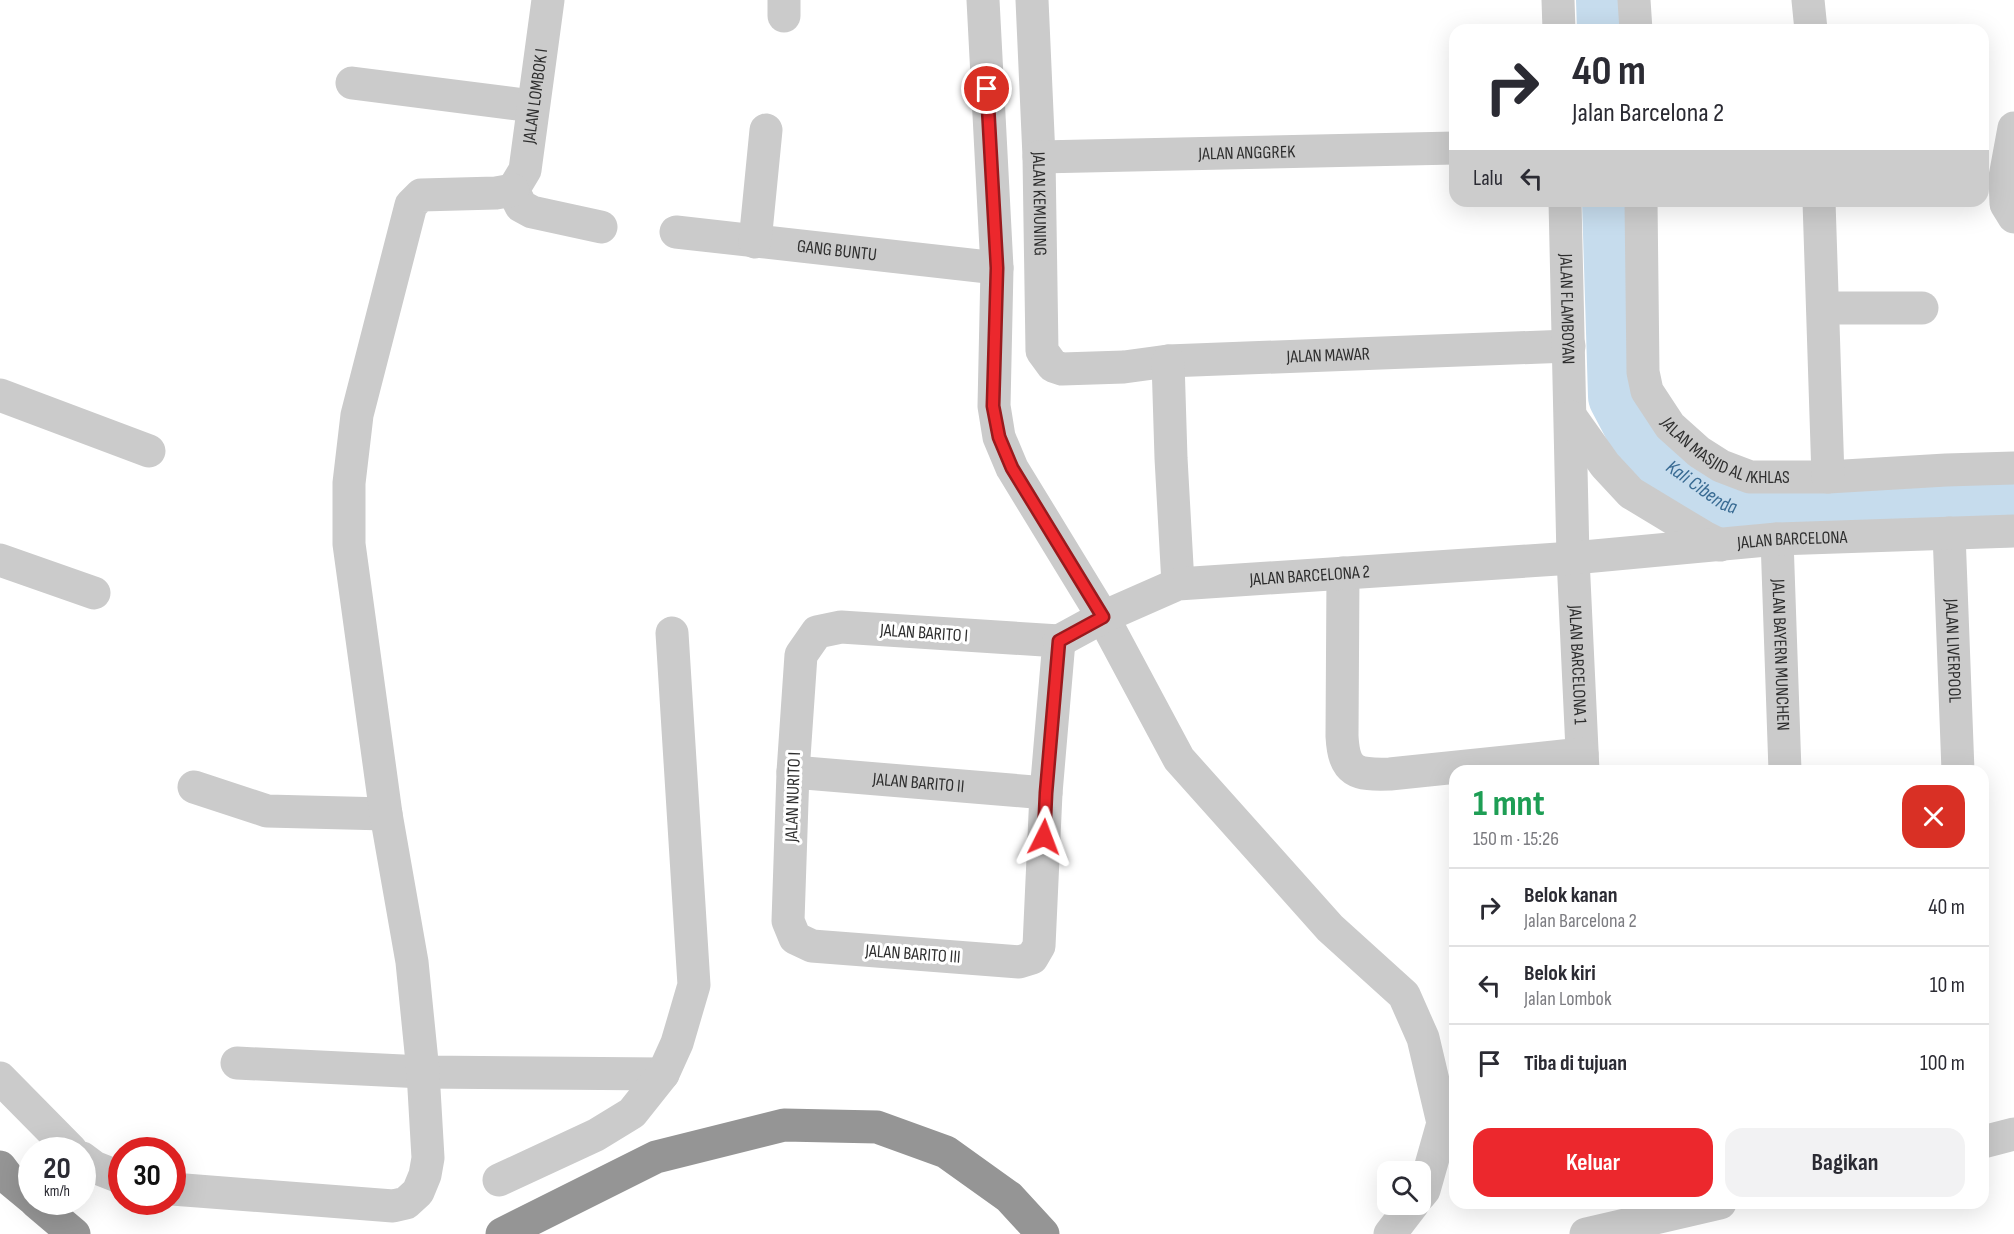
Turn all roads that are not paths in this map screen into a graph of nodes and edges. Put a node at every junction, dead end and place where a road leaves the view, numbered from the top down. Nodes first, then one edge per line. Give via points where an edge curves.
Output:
1 (548, 0) edge
2 (983, 0) edge
3 (1032, 0) edge
4 (1558, 0) edge
5 (1634, 0) edge
6 (1808, 0) edge
7 (1559, 24) edge
8 (1636, 24) edge
9 (1810, 24) edge
10 (352, 83) dead end
11 (533, 106) junction
12 (766, 130) dead end
13 (2012, 140) edge
14 (1449, 148) edge
15 (1039, 157) junction
16 (513, 190) junction
17 (1565, 207) edge
18 (1641, 207) edge
19 (1819, 207) edge
20 (2014, 217) edge
21 (601, 227) dead end
22 (676, 232) dead end
23 (754, 242) junction
24 (997, 268) junction
25 (1822, 308) junction
26 (1922, 308) dead end
27 (1569, 346) junction
28 (1168, 361) junction
29 (1090, 368) joint
30 (0, 394) edge
31 (1571, 417) junction
32 (149, 452) dead end
33 (2014, 468) edge
34 (1828, 477) junction
35 (2014, 531) edge
36 (1949, 533) junction
37 (1777, 538) junction
38 (1720, 544) junction
39 (1573, 558) junction
40 (0, 560) edge
41 (1343, 573) junction
42 (1178, 584) junction
43 (94, 593) dead end
44 (1103, 617) junction
45 (672, 633) dead end
46 (1059, 641) junction
47 (801, 655) joint
48 (1583, 763) edge
49 (1546, 765) edge
50 (1785, 765) edge
51 (1958, 765) edge
52 (1449, 770) edge
53 (793, 772) junction
54 (194, 787) dead end
55 (1046, 793) junction
56 (386, 814) junction
57 (795, 938) joint
58 (237, 1062) dead end
59 (423, 1072) junction
60 (663, 1074) junction
61 (0, 1078) edge
62 (2014, 1134) edge
63 (59, 1137) edge
64 (1989, 1140) edge
65 (1431, 1165) edge
66 (0, 1167) edge
67 (499, 1180) dead end
68 (18, 1186) edge
69 (186, 1190) edge
70 (1682, 1209) edge
71 (52, 1215) edge
72 (1405, 1215) edge
73 (1593, 1223) edge
74 (75, 1234) edge
75 (502, 1234) edge
76 (1043, 1234) edge
77 (1390, 1234) edge

1 - 11 street, JALAN LOMBOK I
2 - 24 street
3 - 15 street, JALAN KEMUNING
4 - 7 street
5 - 8 street
6 - 9 street
10 - 11 street
11 - 16 street, JALAN LOMBOK I via 525,170
12 - 23 street
13 - 20 street via 2005,177 2006,204
14 - 15 street, JALAN ANGGREK
15 - 29 street, JALAN KEMUNING via 1042,351 1053,366
16 - 21 street via 521,206 532,212
16 - 56 street via 421,195 411,205 357,415 349,483 349,544
17 - 27 street, JALAN FLAMBOYAN
18 - 34 street, JALAN MASJID AL IKHLAS via 1643,372 1647,391 1670,426 1699,452 1750,477
19 - 25 street
22 - 23 street, GANG BUNTU
23 - 24 street, GANG BUNTU
24 - 44 street via 993,406 999,437 1012,468
25 - 26 street
25 - 34 street
27 - 28 street, JALAN MAWAR
27 - 31 street, JALAN FLAMBOYAN
28 - 29 street, JALAN MAWAR
28 - 42 street
30 - 32 street
31 - 38 street via 1605,465 1631,493
31 - 39 street, JALAN FLAMBOYAN
33 - 34 street, JALAN MASJID AL IKHLAS
35 - 36 street, JALAN BARCELONA
36 - 37 street, JALAN BARCELONA
36 - 51 street, JALAN LIVERPOOL
37 - 38 street, JALAN BARCELONA
37 - 50 street, JALAN BAYERN MUNCHEN
38 - 39 street, JALAN BARCELONA
39 - 41 street, JALAN BARCELONA 2
39 - 48 street, JALAN BARCELONA 1
40 - 43 street
41 - 42 street, JALAN BARCELONA 2
41 - 52 street via 1343,755 1352,767 1369,775
42 - 44 street, JALAN BARCELONA 2
44 - 46 street, JALAN BARCELONA 2
44 - 65 street via 1179,759 1330,928 1404,995 1423,1038 1443,1123
45 - 60 street via 694,985 677,1043
46 - 47 street, JALAN BARITO I via 841,627 817,632
46 - 55 street
47 - 53 street, JALAN NURITO I
48 - 49 street
53 - 55 street, JALAN BARITO II
53 - 57 street, JALAN NURITO I via 788,921
54 - 56 street via 267,811
55 - 57 street, JALAN BARITO III via 1039,946 1032,958 1019,962 812,946
56 - 59 street via 412,962
58 - 59 street
59 - 60 street
59 - 69 street via 428,1158 418,1192 406,1203 393,1206
60 - 67 street via 632,1113 596,1135
61 - 63 street
62 - 64 street
66 - 68 highway
70 - 73 street
71 - 74 highway
72 - 77 street
75 - 76 highway via 656,1157 784,1125 877,1127 946,1152 1009,1197

